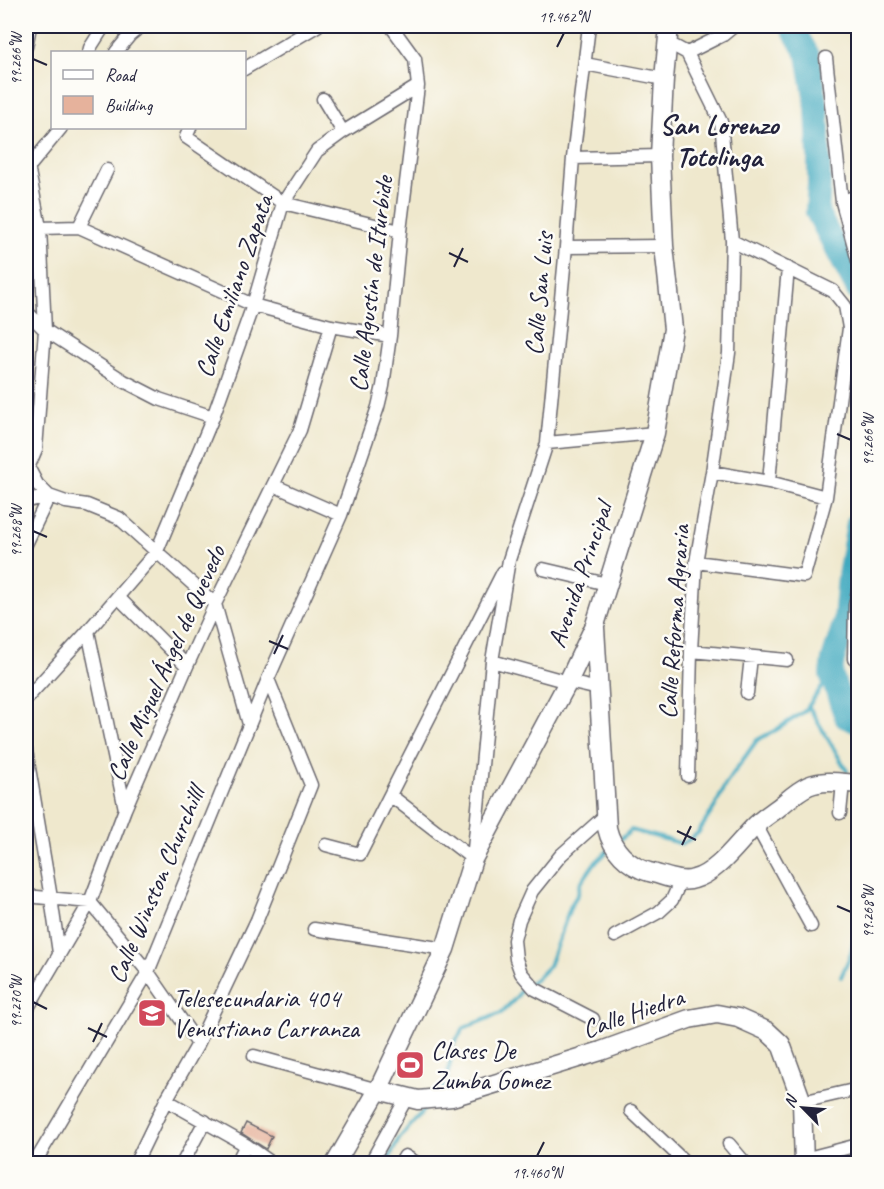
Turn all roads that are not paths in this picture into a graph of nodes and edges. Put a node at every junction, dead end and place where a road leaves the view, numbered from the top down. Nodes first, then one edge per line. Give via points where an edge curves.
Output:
1 (30, 26) edge
2 (104, 26) edge
3 (141, 26) edge
4 (317, 26) edge
5 (391, 26) edge
6 (589, 26) edge
7 (669, 26) edge
8 (734, 26) edge
9 (667, 44) junction
10 (26, 47) edge
11 (89, 51) edge
12 (117, 51) edge
13 (687, 53) junction
14 (826, 58) dead end
15 (585, 64) junction
16 (246, 68) edge
17 (664, 79) junction
18 (418, 86) junction
19 (323, 99) dead end
20 (60, 129) edge
21 (188, 132) edge
22 (343, 132) junction
23 (26, 156) edge
24 (660, 156) junction
25 (573, 158) junction
26 (28, 168) junction
27 (107, 170) dead end
28 (858, 195) edge
29 (842, 202) junction
30 (283, 203) junction
31 (80, 227) junction
32 (40, 228) junction
33 (400, 231) junction
34 (26, 237) edge
35 (732, 241) junction
36 (664, 246) junction
37 (567, 248) junction
38 (41, 251) junction
39 (858, 258) edge
40 (788, 268) junction
41 (253, 305) junction
42 (26, 311) edge
43 (331, 326) junction
44 (45, 330) junction
45 (390, 336) junction
46 (213, 417) junction
47 (655, 433) junction
48 (548, 443) junction
49 (27, 465) edge
50 (712, 472) junction
51 (769, 482) junction
52 (273, 485) junction
53 (26, 496) edge
54 (49, 496) junction
55 (826, 497) junction
56 (341, 515) junction
57 (26, 544) edge
58 (157, 551) junction
59 (509, 561) junction
60 (696, 562) junction
61 (543, 569) dead end
62 (607, 584) junction
63 (858, 590) edge
64 (118, 597) junction
65 (216, 604) junction
66 (857, 606) edge
67 (595, 625) junction
68 (88, 631) junction
69 (690, 651) junction
70 (751, 657) junction
71 (854, 659) dead end
72 (787, 660) dead end
73 (492, 661) junction
74 (188, 666) junction
75 (268, 679) junction
76 (568, 682) junction
77 (599, 689) junction
78 (747, 693) dead end
79 (26, 699) edge
80 (249, 724) junction
81 (26, 750) edge
82 (688, 776) dead end
83 (851, 784) edge
84 (390, 795) junction
85 (125, 810) junction
86 (840, 813) dead end
87 (607, 814) junction
88 (756, 825) junction
89 (326, 845) dead end
90 (474, 859) junction
91 (681, 880) junction
92 (26, 896) edge
93 (51, 898) junction
94 (90, 902) junction
95 (812, 926) dead end
96 (314, 929) dead end
97 (615, 936) dead end
98 (445, 950) junction
99 (59, 953) junction
100 (148, 972) junction
101 (26, 1011) edge
102 (593, 1019) dead end
103 (198, 1044) junction
104 (254, 1056) dead end
105 (858, 1089) edge
106 (378, 1090) junction
107 (412, 1098) junction
108 (166, 1100) junction
109 (802, 1102) junction
110 (632, 1111) dead end
111 (205, 1121) junction
112 (729, 1144) dead end
113 (246, 1145) junction
114 (858, 1145) edge
115 (403, 1160) edge
116 (804, 1161) edge
117 (34, 1164) edge
118 (135, 1164) edge
119 (182, 1164) edge
120 (236, 1164) edge
121 (273, 1164) edge
122 (335, 1164) edge
123 (370, 1164) edge
124 (418, 1164) edge
125 (687, 1164) edge
126 (747, 1164) edge

1 - 10 street
2 - 11 street
3 - 12 street
4 - 16 street
5 - 18 street, Calle Agustín de Iturbide via 415,59
6 - 15 street, Calle San Luis
7 - 9 street, Avenida Principal
8 - 13 street
9 - 13 street
9 - 17 street, Avenida Principal
13 - 35 street, Calle Reforma Agraria via 721,123
14 - 29 street
15 - 17 street
15 - 25 street, Calle San Luis
17 - 24 street, Avenida Principal
18 - 22 street, Calle Emiliano Zapata
18 - 33 street, Calle Agustín de Iturbide
19 - 22 street
20 - 26 street
21 - 30 street
22 - 30 street, Calle Emiliano Zapata via 317,152
23 - 26 street
24 - 25 street
24 - 36 street, Avenida Principal
25 - 37 street, Calle San Luis
26 - 32 street
27 - 31 street
28 - 29 street
29 - 39 street
30 - 33 street
30 - 41 street, Calle Emiliano Zapata
31 - 32 street
31 - 41 street
32 - 38 street
33 - 45 street, Calle Agustín de Iturbide
34 - 38 street
35 - 40 street
35 - 50 street, Calle Reforma Agraria via 729,353
36 - 37 street
36 - 47 street, Avenida Principal via 673,329
37 - 48 street, Calle San Luis
38 - 44 street
40 - 51 street
40 - 55 street via 833,291 845,306 849,328
41 - 43 street
41 - 46 street, Calle Emiliano Zapata
42 - 44 street
43 - 45 street
43 - 52 street, Calle Miguel Ángel de Quevedo via 300,430
44 - 46 street via 124,381 159,399
44 - 49 street via 36,449
45 - 56 street, Calle Agustín de Iturbide via 378,407
46 - 58 street, Calle Emiliano Zapata
47 - 48 street
47 - 62 street, Avenida Principal
48 - 59 street, Calle San Luis
49 - 54 street
50 - 51 street
50 - 60 street, Calle Reforma Agraria
51 - 55 street
52 - 56 street
52 - 65 street, Calle Miguel Ángel de Quevedo
53 - 54 street via 32,500
54 - 57 street
54 - 58 street via 118,518
55 - 60 street via 804,576
56 - 75 street, Calle Agustín de Iturbide
58 - 64 street, Calle Emiliano Zapata
58 - 65 street
59 - 73 street, Calle San Luis
59 - 84 street, Calle San Luis
60 - 69 street, Calle Reforma Agraria
61 - 62 street
62 - 67 street, Avenida Principal
63 - 66 street
64 - 68 street, Calle Emiliano Zapata
64 - 74 street
65 - 74 street, Calle Miguel Ángel de Quevedo
65 - 80 street
66 - 71 street
67 - 76 street, Avenida Principal
67 - 77 street
68 - 79 street, Calle Emiliano Zapata
68 - 85 street
69 - 70 street
69 - 82 street, Calle Reforma Agraria
70 - 72 street
70 - 78 street
73 - 76 street
73 - 90 street, Calle San Luis
74 - 85 street, Calle Miguel Ángel de Quevedo
75 - 80 street, Calle Winston Churchilll
75 - 103 street via 311,785 257,920
76 - 77 street
76 - 90 street, Avenida Principal
77 - 87 street
80 - 100 street, Calle Winston Churchilll
81 - 93 street
83 - 86 street
83 - 88 street via 810,785
84 - 89 street, Calle San Luis via 360,854
84 - 90 street
85 - 94 street, Calle Miguel Ángel de Quevedo
87 - 91 street via 609,836 622,857 640,870
87 - 102 street via 561,855 532,891 514,940 521,973 535,989
88 - 91 street via 716,867 693,880
88 - 95 street
90 - 98 street, Avenida Principal
91 - 97 street via 672,900 659,912
92 - 93 street
93 - 94 street
93 - 99 street
94 - 99 street, Calle Miguel Ángel de Quevedo
94 - 100 street
96 - 98 street
98 - 106 street, Avenida Principal
99 - 101 street, Calle Miguel Ángel de Quevedo
100 - 103 street
100 - 117 street, Calle Winston Churchilll
103 - 108 street
104 - 106 street
105 - 109 street
106 - 107 street, Calle Hiedra
106 - 122 street, Avenida Principal
107 - 109 street, Calle Hiedra via 452,1097 689,1019 717,1014 767,1031 781,1044
107 - 123 street
108 - 111 street
108 - 118 street
109 - 116 street, Calle Hiedra
110 - 125 street
111 - 113 street
111 - 119 street
112 - 126 street
113 - 120 street
113 - 121 street
114 - 116 street
115 - 124 street

